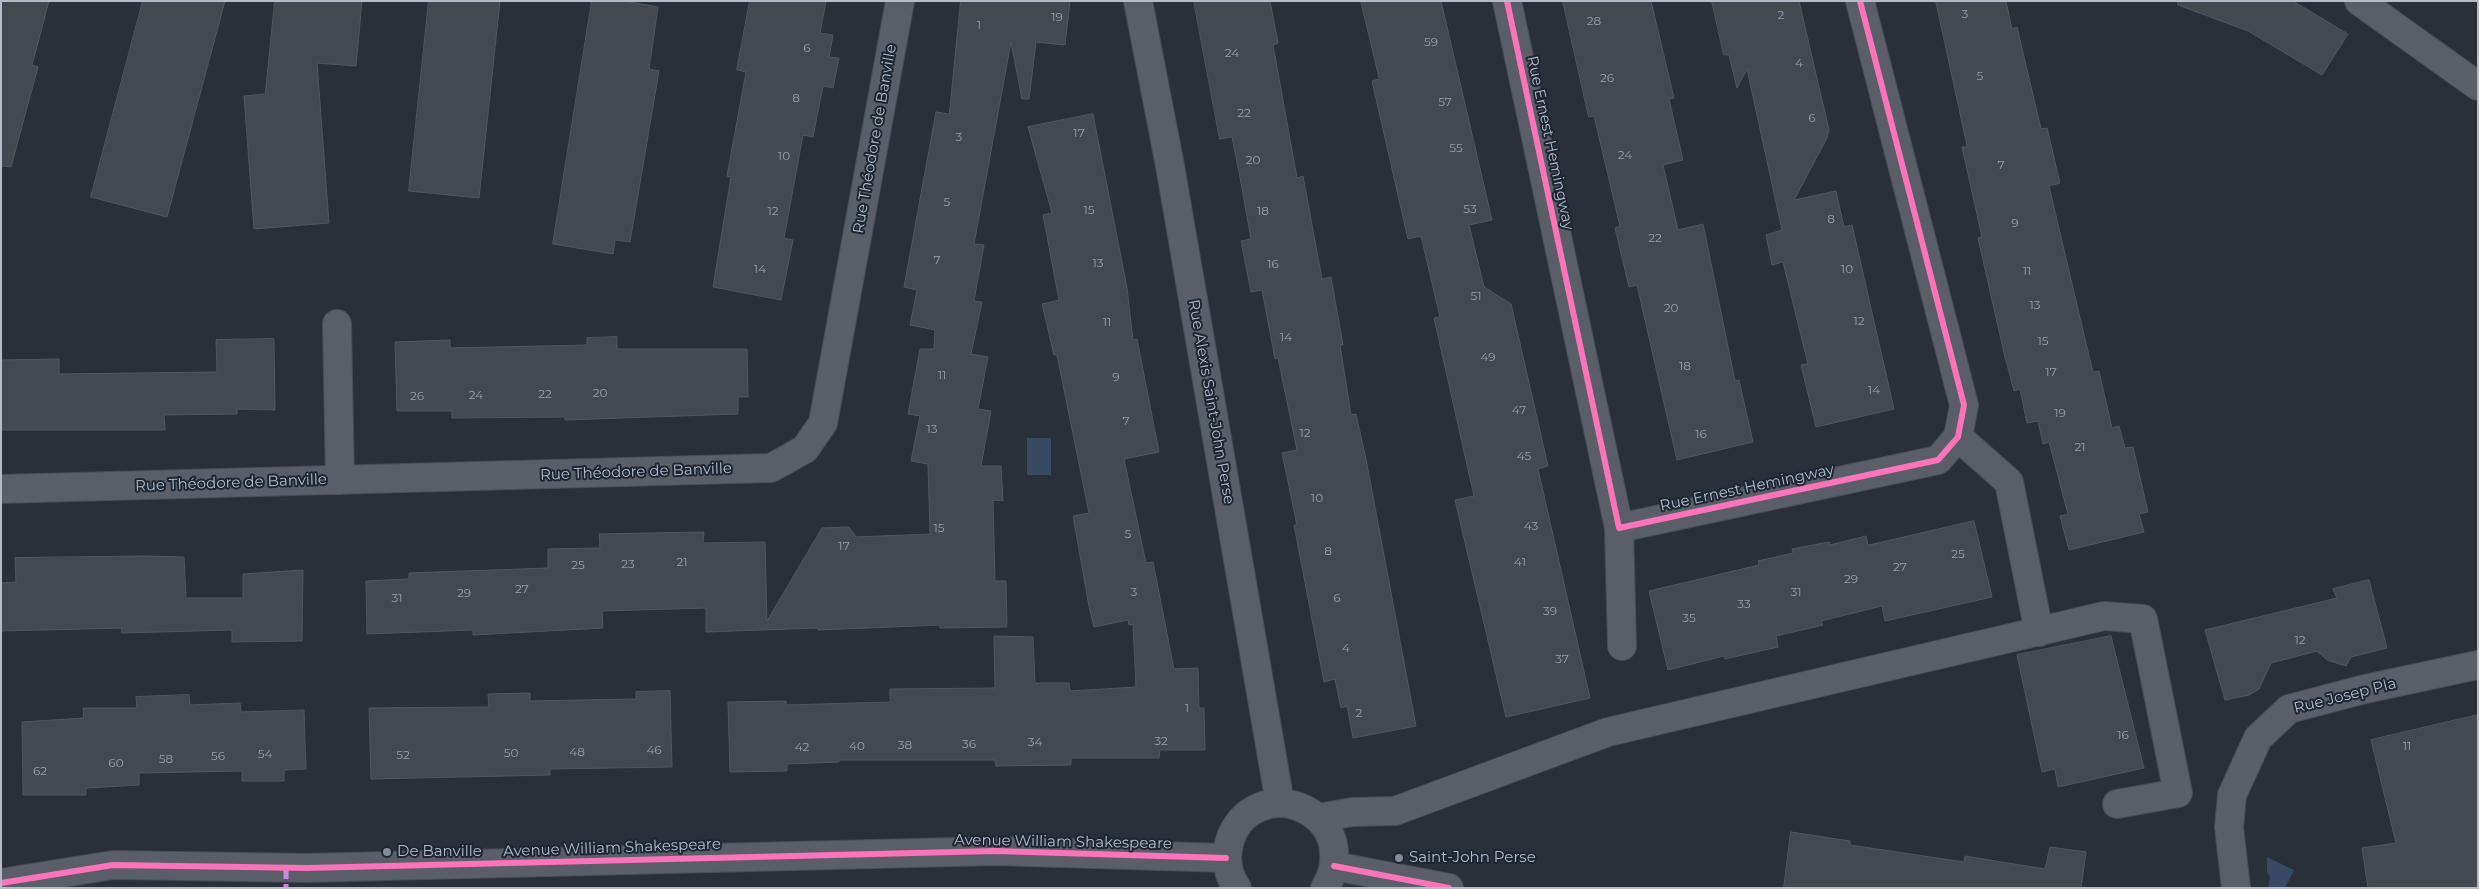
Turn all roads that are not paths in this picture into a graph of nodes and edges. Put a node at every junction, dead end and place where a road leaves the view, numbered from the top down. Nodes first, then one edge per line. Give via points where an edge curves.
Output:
1 (900, 1) edge
2 (1138, 1) edge
3 (1508, 1) edge
4 (1860, 1) edge
5 (2359, 1) edge
6 (2450, 66) junction
7 (2478, 74) edge
8 (2478, 86) edge
9 (337, 324) dead end
10 (1958, 437) junction
11 (340, 480) junction
12 (1, 489) edge
13 (1619, 528) junction
14 (2039, 632) junction
15 (1622, 646) dead end
16 (2478, 665) edge
17 (1280, 803) junction
18 (2117, 804) dead end
19 (1319, 818) junction
20 (1226, 858) junction
21 (1330, 877) edge
22 (1, 883) edge
23 (1236, 888) edge
24 (1449, 888) edge
25 (2236, 888) edge

1 - 11 street, Rue Théodore de Banville via 824,423 805,450 771,468
2 - 17 street, Rue Alexis Saint-John Perse via 1170,166
3 - 13 street, Rue Ernest Hemingway
4 - 10 street via 1964,405
5 - 6 street
6 - 7 street
6 - 8 street
9 - 11 street
10 - 13 street, Rue Ernest Hemingway via 1938,460
10 - 14 street via 2009,482
11 - 12 street, Rue Théodore de Banville
13 - 15 street, Rue Ernest Hemingway
14 - 18 street via 2104,616 2143,619 2178,793
14 - 19 street via 1608,732 1395,811 1352,812
16 - 25 street, Rue Josep Pla via 2289,709 2258,738 2232,795 2229,827
17 - 19 street via 1301,807
17 - 20 street via 1259,807 1242,819 1230,837
19 - 21 street via 1331,836 1335,857
20 - 22 street, Avenue William Shakespeare via 995,851 308,868 113,865
20 - 23 street
21 - 24 street

